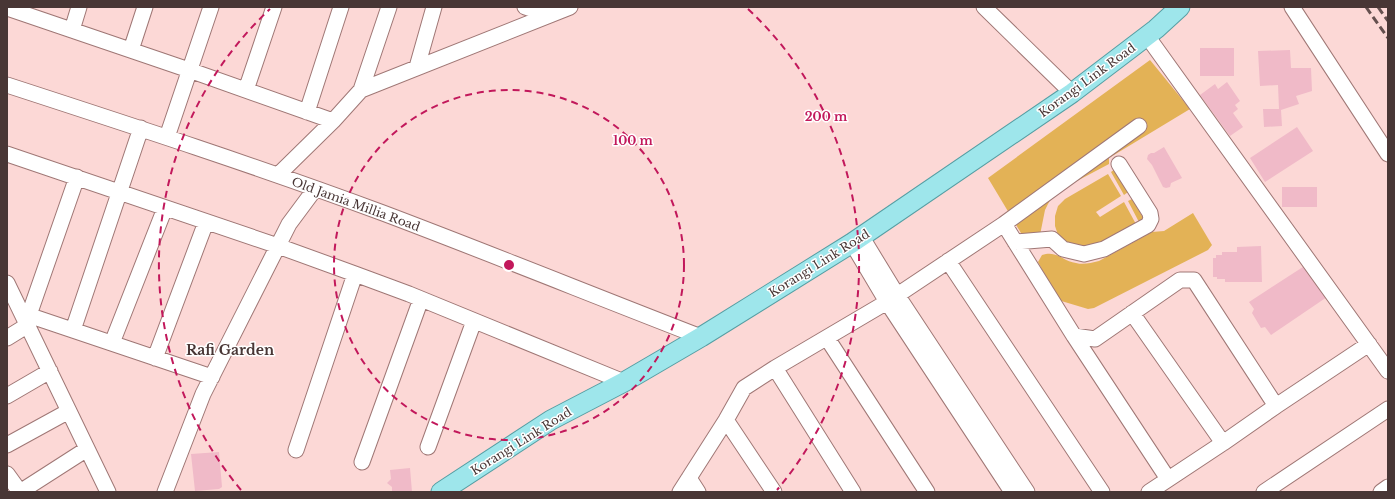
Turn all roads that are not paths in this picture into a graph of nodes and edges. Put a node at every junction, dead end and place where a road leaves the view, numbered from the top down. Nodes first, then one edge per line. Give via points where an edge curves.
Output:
1 (80, 7) edge
2 (145, 7) edge
3 (211, 7) edge
4 (274, 7) edge
5 (341, 7) edge
6 (389, 7) edge
7 (434, 7) edge
8 (525, 7) edge
9 (570, 7) edge
10 (984, 7) edge
11 (1180, 7) edge
12 (1292, 7) edge
13 (7, 8) edge
14 (549, 15) junction
15 (72, 30) junction
16 (1147, 36) junction
17 (131, 50) junction
18 (417, 67) junction
19 (189, 70) junction
20 (7, 85) edge
21 (246, 90) junction
22 (361, 90) junction
23 (1072, 93) junction
24 (307, 112) junction
25 (333, 121) junction
26 (1138, 126) dead end
27 (141, 128) junction
28 (167, 137) junction
29 (7, 154) edge
30 (1388, 154) edge
31 (1119, 164) dead end
32 (278, 175) junction
33 (77, 177) junction
34 (315, 189) junction
35 (119, 192) junction
36 (165, 208) junction
37 (206, 222) junction
38 (1004, 224) junction
39 (857, 240) junction
40 (1016, 242) junction
41 (278, 246) junction
42 (948, 261) junction
43 (356, 274) junction
44 (8, 286) edge
45 (421, 299) junction
46 (892, 299) junction
47 (1132, 313) junction
48 (26, 318) junction
49 (474, 321) junction
50 (73, 330) junction
51 (1074, 336) junction
52 (701, 337) junction
53 (7, 338) edge
54 (828, 338) junction
55 (112, 343) junction
56 (1369, 344) junction
57 (155, 358) junction
58 (775, 368) junction
59 (1388, 371) edge
60 (50, 372) junction
61 (212, 377) junction
62 (624, 382) junction
63 (7, 396) edge
64 (1276, 406) junction
65 (1388, 409) edge
66 (69, 411) junction
67 (726, 420) junction
68 (1223, 444) junction
69 (7, 445) edge
70 (428, 447) dead end
71 (87, 449) junction
72 (296, 450) dead end
73 (362, 462) dead end
74 (7, 474) edge
75 (689, 478) junction
76 (1168, 479) junction
77 (1388, 487) edge
78 (108, 492) edge
79 (165, 492) edge
80 (441, 492) edge
81 (680, 492) edge
82 (698, 492) edge
83 (774, 492) edge
84 (853, 492) edge
85 (927, 492) edge
86 (1012, 492) edge
87 (1027, 492) edge
88 (1102, 492) edge
89 (1149, 492) edge
90 (1264, 492) edge
91 (1381, 492) edge

1 - 15 street
2 - 17 street
3 - 19 street
4 - 21 street
5 - 24 street
6 - 22 street
7 - 18 street
8 - 14 street
9 - 14 street
10 - 23 street
11 - 16 main road, Korangi Link Road
12 - 30 street
13 - 15 street
14 - 18 street
15 - 17 street
16 - 23 main road, Korangi Link Road
16 - 56 street
17 - 19 street
18 - 22 street
19 - 21 street
19 - 28 street
20 - 27 street, Old Jamia Millia Road
21 - 24 street
22 - 25 street
23 - 39 main road, Korangi Link Road
24 - 25 street
25 - 32 street
26 - 38 street
27 - 28 street, Old Jamia Millia Road
27 - 35 street
28 - 32 street, Old Jamia Millia Road
29 - 33 street
31 - 40 street via 1150,213 1148,225 1104,249 1084,254 1063,249 1052,239
32 - 34 street, Old Jamia Millia Road
33 - 35 street
33 - 48 street
34 - 41 street via 289,224
34 - 52 street, Old Jamia Millia Road
35 - 36 street
35 - 50 street
36 - 37 street
36 - 55 street
37 - 41 street
37 - 57 street
38 - 40 street
38 - 42 street
39 - 46 street
39 - 52 main road, Korangi Link Road
40 - 51 street
41 - 43 street
41 - 61 street
42 - 46 street
42 - 88 street
43 - 45 street
43 - 72 street
44 - 48 street
45 - 49 street
45 - 73 street
46 - 54 street
46 - 86 street
46 - 87 street
47 - 51 street via 1095,339
47 - 64 street via 1180,280 1194,280
47 - 68 street
48 - 50 street
48 - 53 street
48 - 60 street
49 - 62 street
49 - 70 street
50 - 55 street
51 - 76 street
52 - 62 main road, Korangi Link Road
54 - 58 street
54 - 85 street
55 - 57 street
56 - 59 street
56 - 64 street
57 - 61 street
58 - 67 street via 744,388
58 - 84 street
60 - 63 street
60 - 66 street
61 - 79 street
62 - 80 main road, Korangi Link Road via 551,420
64 - 68 street
65 - 90 street
66 - 69 street
66 - 71 street
67 - 75 street
67 - 83 street
68 - 76 street
71 - 74 street via 20,492
71 - 78 street
75 - 81 street
75 - 82 street
76 - 89 street
77 - 91 street

